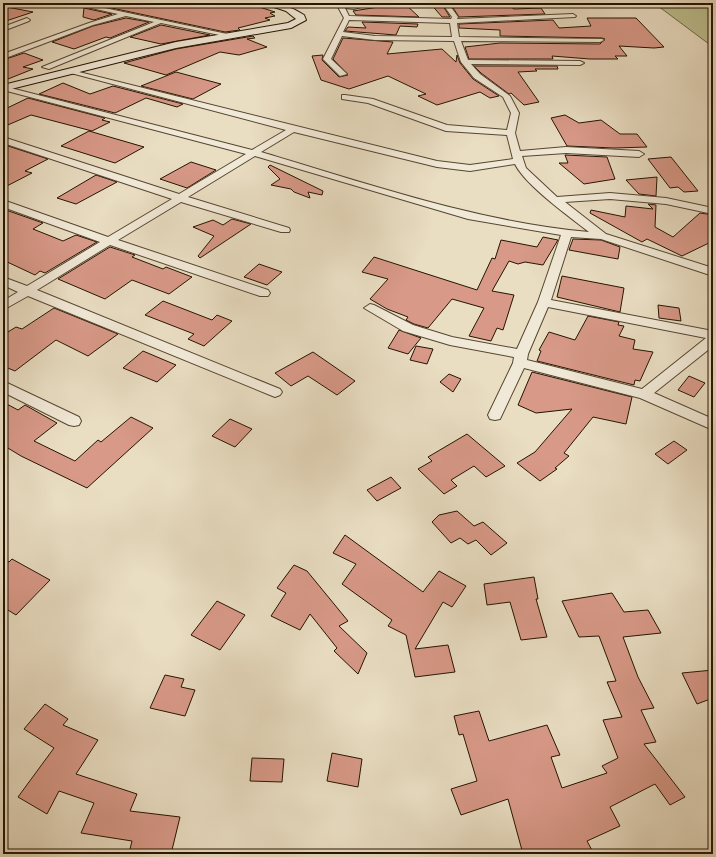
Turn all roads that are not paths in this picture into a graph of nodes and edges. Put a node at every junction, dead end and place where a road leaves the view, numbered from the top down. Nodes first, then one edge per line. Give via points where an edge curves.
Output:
1 (9, 3) edge
2 (72, 3) edge
3 (266, 3) edge
4 (332, 3) edge
5 (372, 3) edge
6 (445, 3) edge
7 (3, 5) edge
8 (341, 6) junction
9 (126, 14) junction
10 (573, 16) dead end
11 (347, 18) junction
12 (27, 20) dead end
13 (162, 21) junction
14 (453, 21) junction
15 (3, 29) edge
16 (339, 34) junction
17 (229, 35) junction
18 (456, 38) junction
19 (600, 40) dead end
20 (3, 57) edge
21 (464, 62) junction
22 (580, 64) dead end
23 (46, 67) dead end
24 (71, 72) junction
25 (343, 74) dead end
26 (4, 88) edge
27 (346, 97) dead end
28 (293, 129) junction
29 (511, 133) junction
30 (3, 140) edge
31 (254, 153) junction
32 (639, 154) dead end
33 (517, 158) junction
34 (180, 198) junction
35 (555, 200) junction
36 (3, 203) edge
37 (713, 211) edge
38 (285, 230) dead end
39 (567, 233) junction
40 (602, 236) junction
41 (109, 241) junction
42 (713, 275) edge
43 (3, 281) edge
44 (28, 291) junction
45 (264, 293) dead end
46 (544, 302) junction
47 (3, 306) edge
48 (370, 308) dead end
49 (713, 335) edge
50 (713, 339) edge
51 (521, 358) junction
52 (3, 386) edge
53 (275, 392) dead end
54 (644, 394) junction
55 (495, 415) dead end
56 (74, 421) dead end
57 (713, 425) edge

1 - 7 street
2 - 9 street
3 - 17 main road via 289,10 301,17 301,20 291,25
4 - 8 street
5 - 8 street via 354,7
6 - 14 street via 455,17
8 - 11 street
9 - 13 street
9 - 20 street via 91,24
10 - 14 street
11 - 14 street
11 - 16 street
12 - 15 street
13 - 17 street
13 - 23 street
14 - 18 street
16 - 18 street via 375,38
16 - 25 street via 327,59
17 - 24 main road via 176,45
18 - 19 street
18 - 21 street
21 - 22 street
21 - 29 street via 478,76 506,96 515,113
24 - 26 main road
24 - 28 street
26 - 31 street
27 - 29 street via 370,101 446,128
28 - 31 street
28 - 33 street via 437,164 470,168
29 - 33 street
30 - 34 street
31 - 34 street
31 - 39 street via 472,217
32 - 33 street via 566,150
33 - 35 street via 522,169
34 - 38 street
34 - 41 street
35 - 37 street via 610,196 666,201
35 - 40 street
36 - 41 street
39 - 40 street
39 - 46 street
40 - 42 street
41 - 44 street
41 - 45 street
43 - 44 street
44 - 47 street
44 - 53 street
46 - 49 street
46 - 51 street
48 - 51 street via 408,328
50 - 54 street
51 - 54 street
51 - 55 street
52 - 56 street
54 - 57 street

